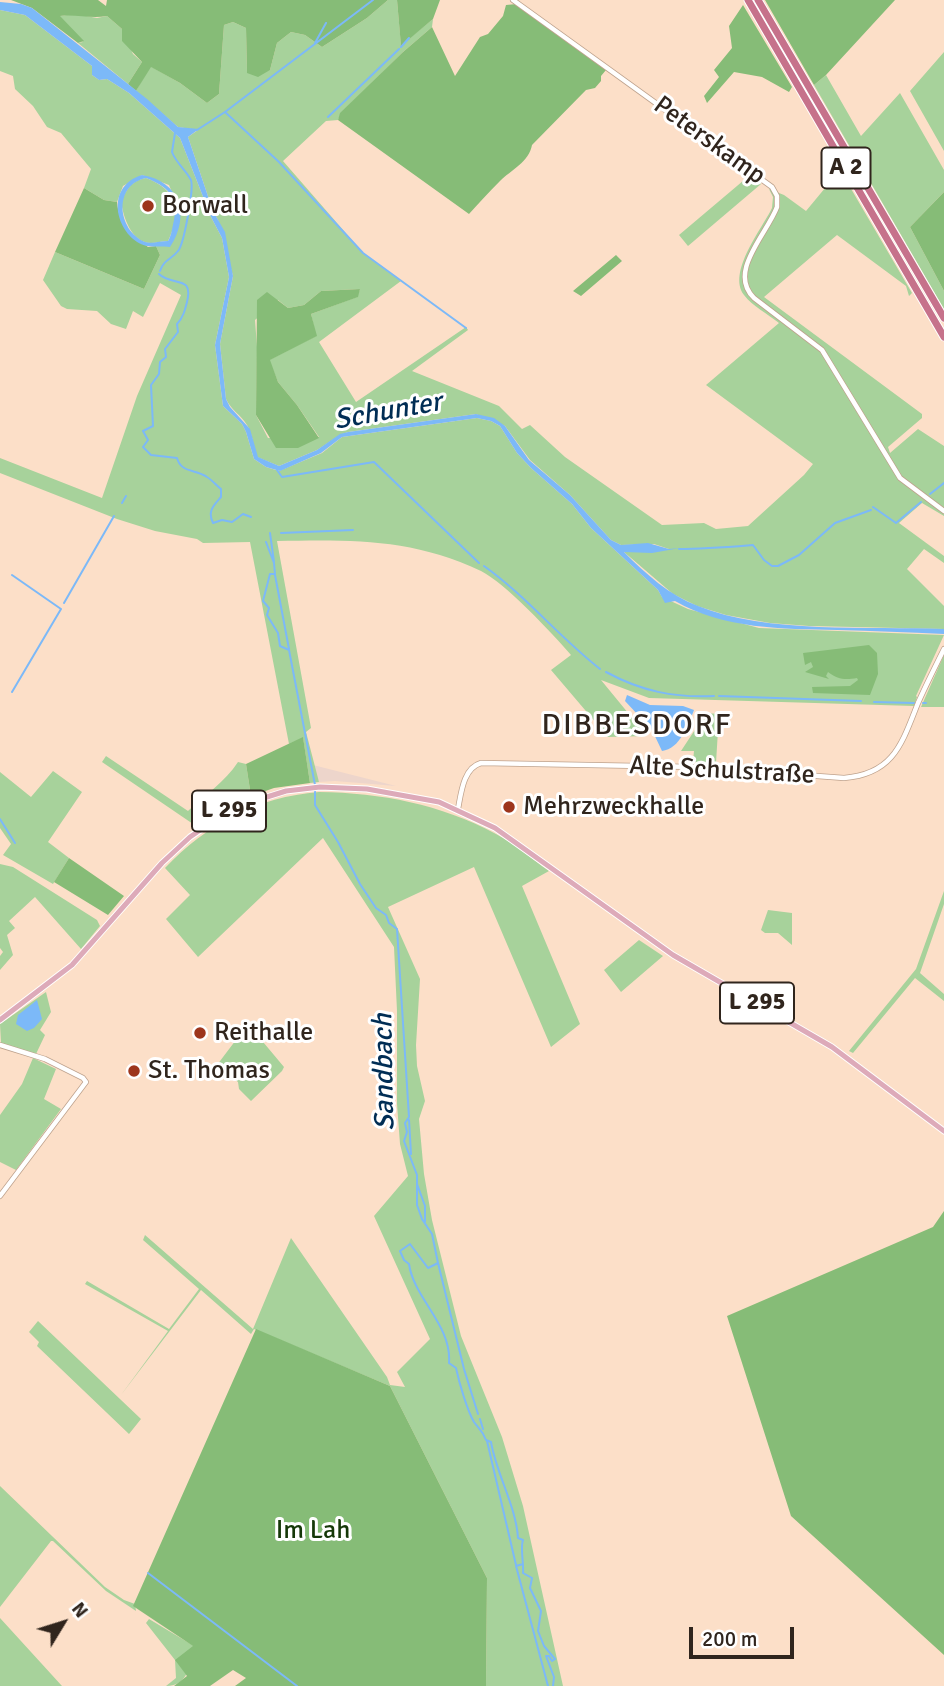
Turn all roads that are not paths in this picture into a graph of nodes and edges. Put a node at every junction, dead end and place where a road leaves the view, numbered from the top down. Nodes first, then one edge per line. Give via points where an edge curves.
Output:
1 (513, 0) edge
2 (748, 0) edge
3 (758, 0) edge
4 (944, 318) edge
5 (944, 337) edge
6 (944, 511) edge
7 (944, 649) edge
8 (458, 809) junction
9 (0, 1020) edge
10 (0, 1045) edge
11 (944, 1130) edge
12 (0, 1196) edge

1 - 6 street, Peterskamp via 772,187 777,207 746,268 746,288 822,350 900,478
2 - 5 highway, A 2
3 - 4 highway, A 2
7 - 8 street, Alte Schulstraße via 900,747 881,767 864,774 844,778 698,767 481,763 468,771
8 - 9 main road, L 295 via 400,793 320,787 251,802 203,827 162,863 81,956
8 - 11 main road, L 295 via 505,835 693,968 832,1047
10 - 12 street via 45,1059 86,1083

